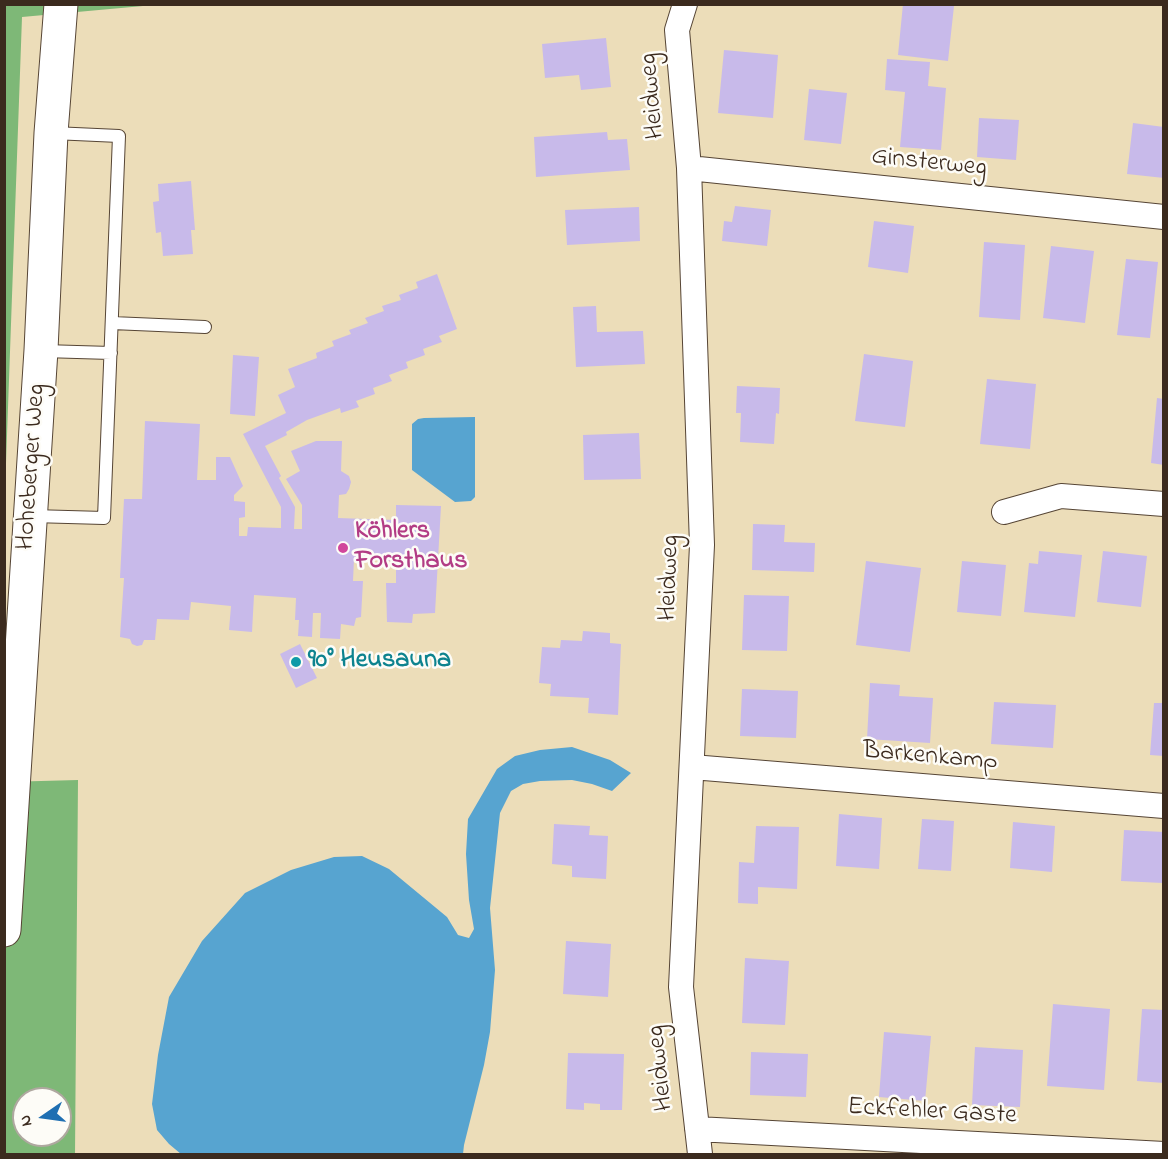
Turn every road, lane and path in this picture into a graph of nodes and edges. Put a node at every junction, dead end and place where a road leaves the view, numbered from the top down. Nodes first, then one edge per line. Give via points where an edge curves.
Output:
1 (61, 4) edge
2 (685, 4) edge
3 (51, 133) junction
4 (689, 168) junction
5 (1164, 217) edge
6 (112, 323) junction
7 (205, 327) dead end
8 (41, 350) junction
9 (111, 353) junction
10 (1164, 504) edge
11 (1004, 512) dead end
12 (30, 516) junction
13 (692, 767) junction
14 (1164, 806) edge
15 (4, 930) edge
16 (697, 1129) junction
17 (1164, 1154) edge
18 (700, 1155) edge

1 - 3 street, Hoheberger Weg
2 - 4 street, Heidweg via 677,30
3 - 6 lane via 119,136
3 - 8 street, Hoheberger Weg
4 - 5 street, Ginsterweg
4 - 13 street, Heidweg via 702,545
6 - 7 lane
6 - 9 lane
8 - 9 lane
8 - 12 street, Hoheberger Weg
9 - 12 lane via 104,518
10 - 11 street via 1061,496
12 - 15 street, Hoheberger Weg
13 - 14 street, Barkenkamp
13 - 16 street, Heidweg via 681,987
16 - 17 street, Eckfehler Gaste
16 - 18 street, Heidweg

